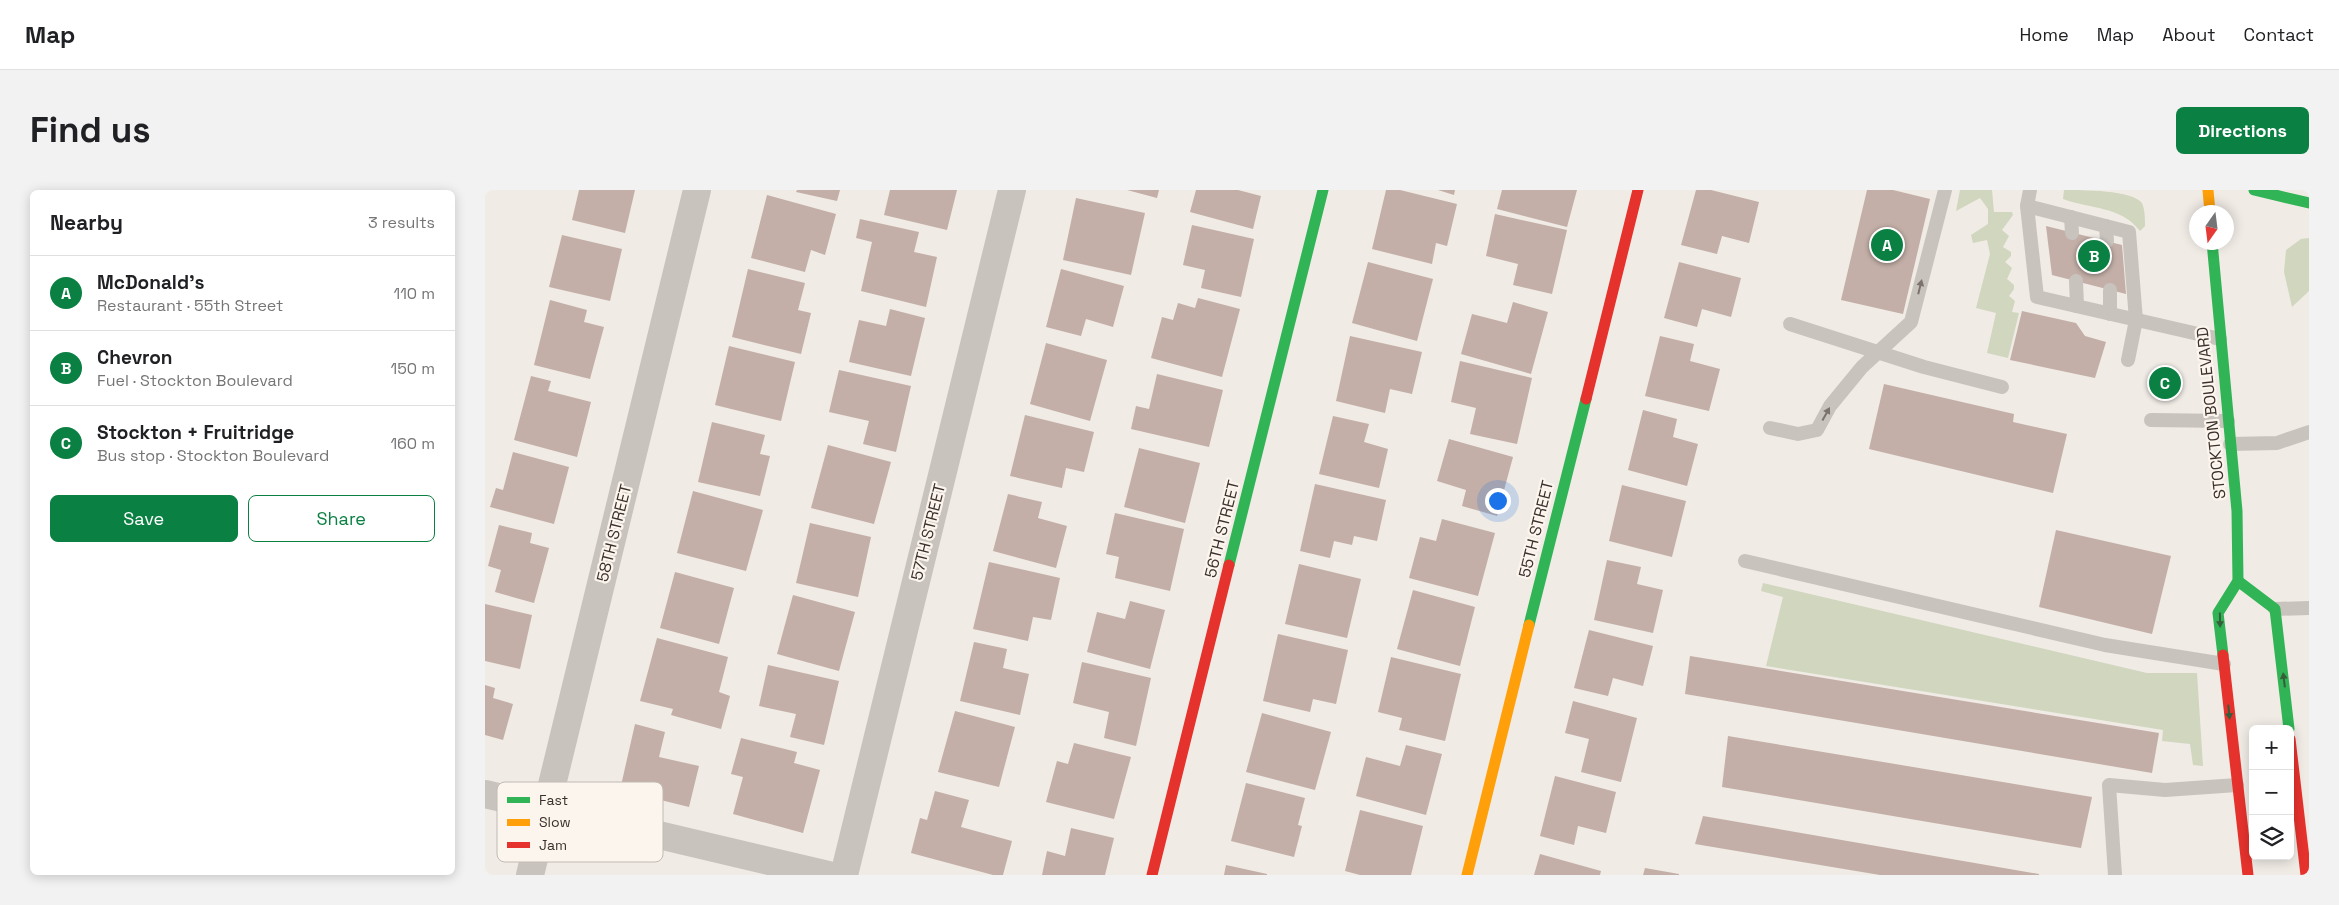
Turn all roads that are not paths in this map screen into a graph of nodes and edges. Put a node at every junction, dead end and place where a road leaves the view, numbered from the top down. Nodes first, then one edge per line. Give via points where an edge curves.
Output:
1 (697, 190) edge
2 (1012, 190) edge
3 (1323, 190) edge
4 (1638, 190) edge
5 (1945, 190) edge
6 (2030, 190) edge
7 (2208, 190) edge
8 (2254, 190) edge
9 (2309, 203) edge
10 (2209, 205) edge
11 (2027, 206) junction
12 (2071, 217) junction
13 (2106, 226) junction
14 (2072, 233) dead end
15 (2107, 241) dead end
16 (2213, 250) edge
17 (2076, 281) dead end
18 (2109, 290) dead end
19 (2077, 306) junction
20 (2110, 314) junction
21 (2136, 320) junction
22 (1790, 324) dead end
23 (2220, 339) junction
24 (1879, 352) junction
25 (2128, 360) dead end
26 (2001, 387) dead end
27 (2151, 420) dead end
28 (2228, 421) junction
29 (1770, 428) dead end
30 (2309, 432) edge
31 (2230, 444) junction
32 (1745, 561) dead end
33 (2238, 581) junction
34 (2309, 608) edge
35 (2275, 609) junction
36 (2224, 664) junction
37 (2289, 725) edge
38 (2294, 770) edge
39 (554, 782) edge
40 (2237, 785) junction
41 (663, 836) edge
42 (533, 862) edge
43 (530, 875) edge
44 (828, 875) edge
45 (844, 875) edge
46 (1152, 875) edge
47 (1467, 875) edge
48 (2115, 875) edge
49 (2248, 875) edge
50 (2306, 875) edge

1 - 39 street, 58TH STREET
2 - 45 street, 57TH STREET
3 - 46 street, 56TH STREET
4 - 47 street, 55TH STREET
24 -> 5 lane via 1911,322
6 - 11 lane
7 - 10 street
8 - 9 street
11 - 12 lane
11 - 19 lane via 2037,297
12 - 13 lane
12 - 14 lane
13 - 15 lane
13 - 21 lane via 2129,232
16 - 23 street, STOCKTON BOULEVARD
17 - 19 lane
18 - 20 lane
19 - 20 lane
20 - 21 lane
21 - 23 lane
21 - 25 lane
22 - 24 lane
23 - 28 street, STOCKTON BOULEVARD
24 - 26 lane
29 -> 24 lane via 1798,434 1817,430 1830,406 1862,367
27 - 28 lane
28 - 31 street, STOCKTON BOULEVARD
30 - 31 lane via 2277,443
31 - 33 street, STOCKTON BOULEVARD via 2237,511
32 - 36 lane via 2105,645
33 - 35 street
33 -> 36 street via 2218,613
34 - 35 lane
37 -> 35 street
36 -> 40 street
38 - 50 street
40 - 48 lane via 2165,790 2109,784
40 - 49 street
41 - 44 street
42 - 43 street, 58TH STREET

